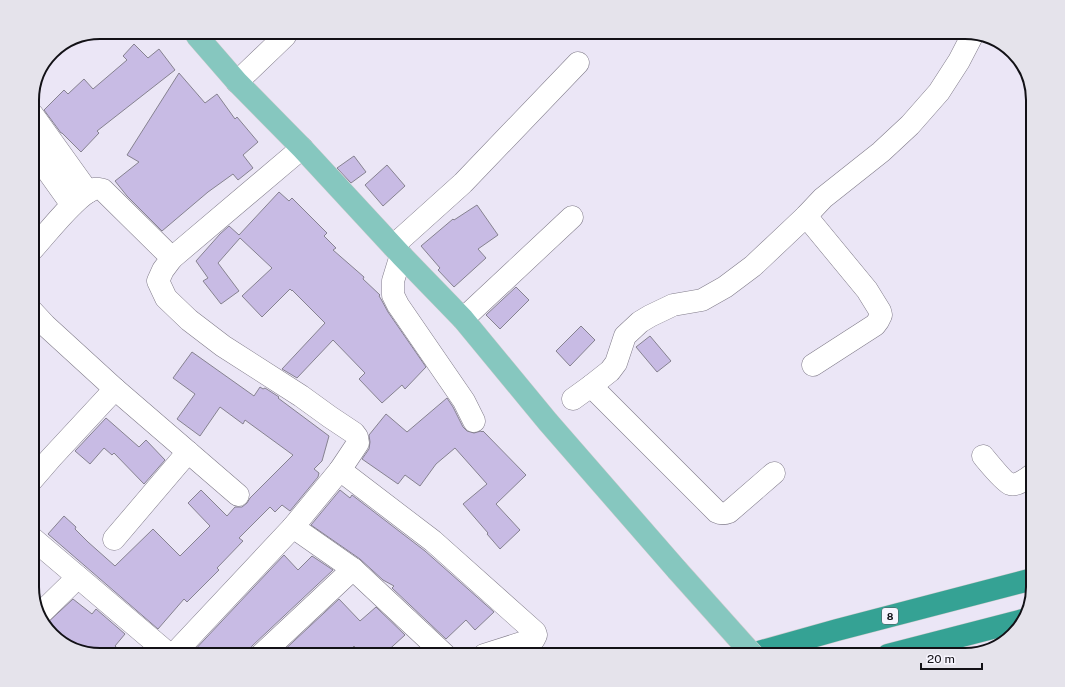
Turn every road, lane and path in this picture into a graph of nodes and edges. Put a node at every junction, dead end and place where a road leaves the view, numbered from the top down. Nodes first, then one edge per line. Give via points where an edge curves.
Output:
1 (200, 39) edge
2 (282, 39) edge
3 (970, 40) edge
4 (578, 63) dead end
5 (237, 82) junction
6 (39, 126) edge
7 (302, 148) junction
8 (39, 156) edge
9 (80, 198) junction
10 (806, 216) junction
11 (572, 217) dead end
12 (39, 242) edge
13 (397, 251) junction
14 (172, 258) junction
15 (463, 319) junction
16 (39, 327) edge
17 (813, 365) dead end
18 (591, 386) junction
19 (115, 389) junction
20 (573, 399) dead end
21 (474, 421) dead end
22 (188, 452) junction
23 (983, 456) dead end
24 (340, 470) junction
25 (39, 472) edge
26 (774, 473) dead end
27 (1026, 479) edge
28 (238, 496) dead end
29 (293, 527) junction
30 (114, 539) dead end
31 (39, 544) edge
32 (353, 569) junction
33 (78, 577) junction
34 (1026, 581) edge
35 (44, 611) edge
36 (1015, 622) edge
37 (164, 648) edge
38 (179, 648) edge
39 (268, 648) edge
40 (437, 648) edge
41 (506, 648) edge
42 (747, 648) edge
43 (773, 648) edge
44 (915, 648) edge

1 - 5 main road
2 - 5 street
3 - 10 street via 939,92 910,125 881,152 823,198
4 - 13 street
5 - 7 main road
6 - 9 street
7 - 13 main road
7 - 14 street
8 - 9 street
9 - 12 street
9 - 14 street via 96,188 103,190
10 - 17 street via 867,290 881,316 875,325
10 - 18 street via 753,266 725,287 702,300 673,305 640,322 625,336 616,363 610,371
11 - 15 street
13 - 15 main road
13 - 21 street via 393,294 464,401
14 - 24 street via 158,281 166,298 223,346 301,396 358,437 358,443
15 - 42 main road, bridge via 548,422
16 - 19 street
18 - 20 street
18 - 26 street via 720,514 729,512
19 - 22 street
19 - 25 street
22 - 28 street
22 - 30 street
23 - 27 street via 1010,484 1014,485
24 - 29 street
24 - 41 street via 433,541 535,632 534,639
29 - 32 street
29 - 38 street
31 - 33 street
32 - 39 street
32 - 40 street
33 - 35 street
33 - 37 street
34 - 43 highway, 8
36 - 44 highway

